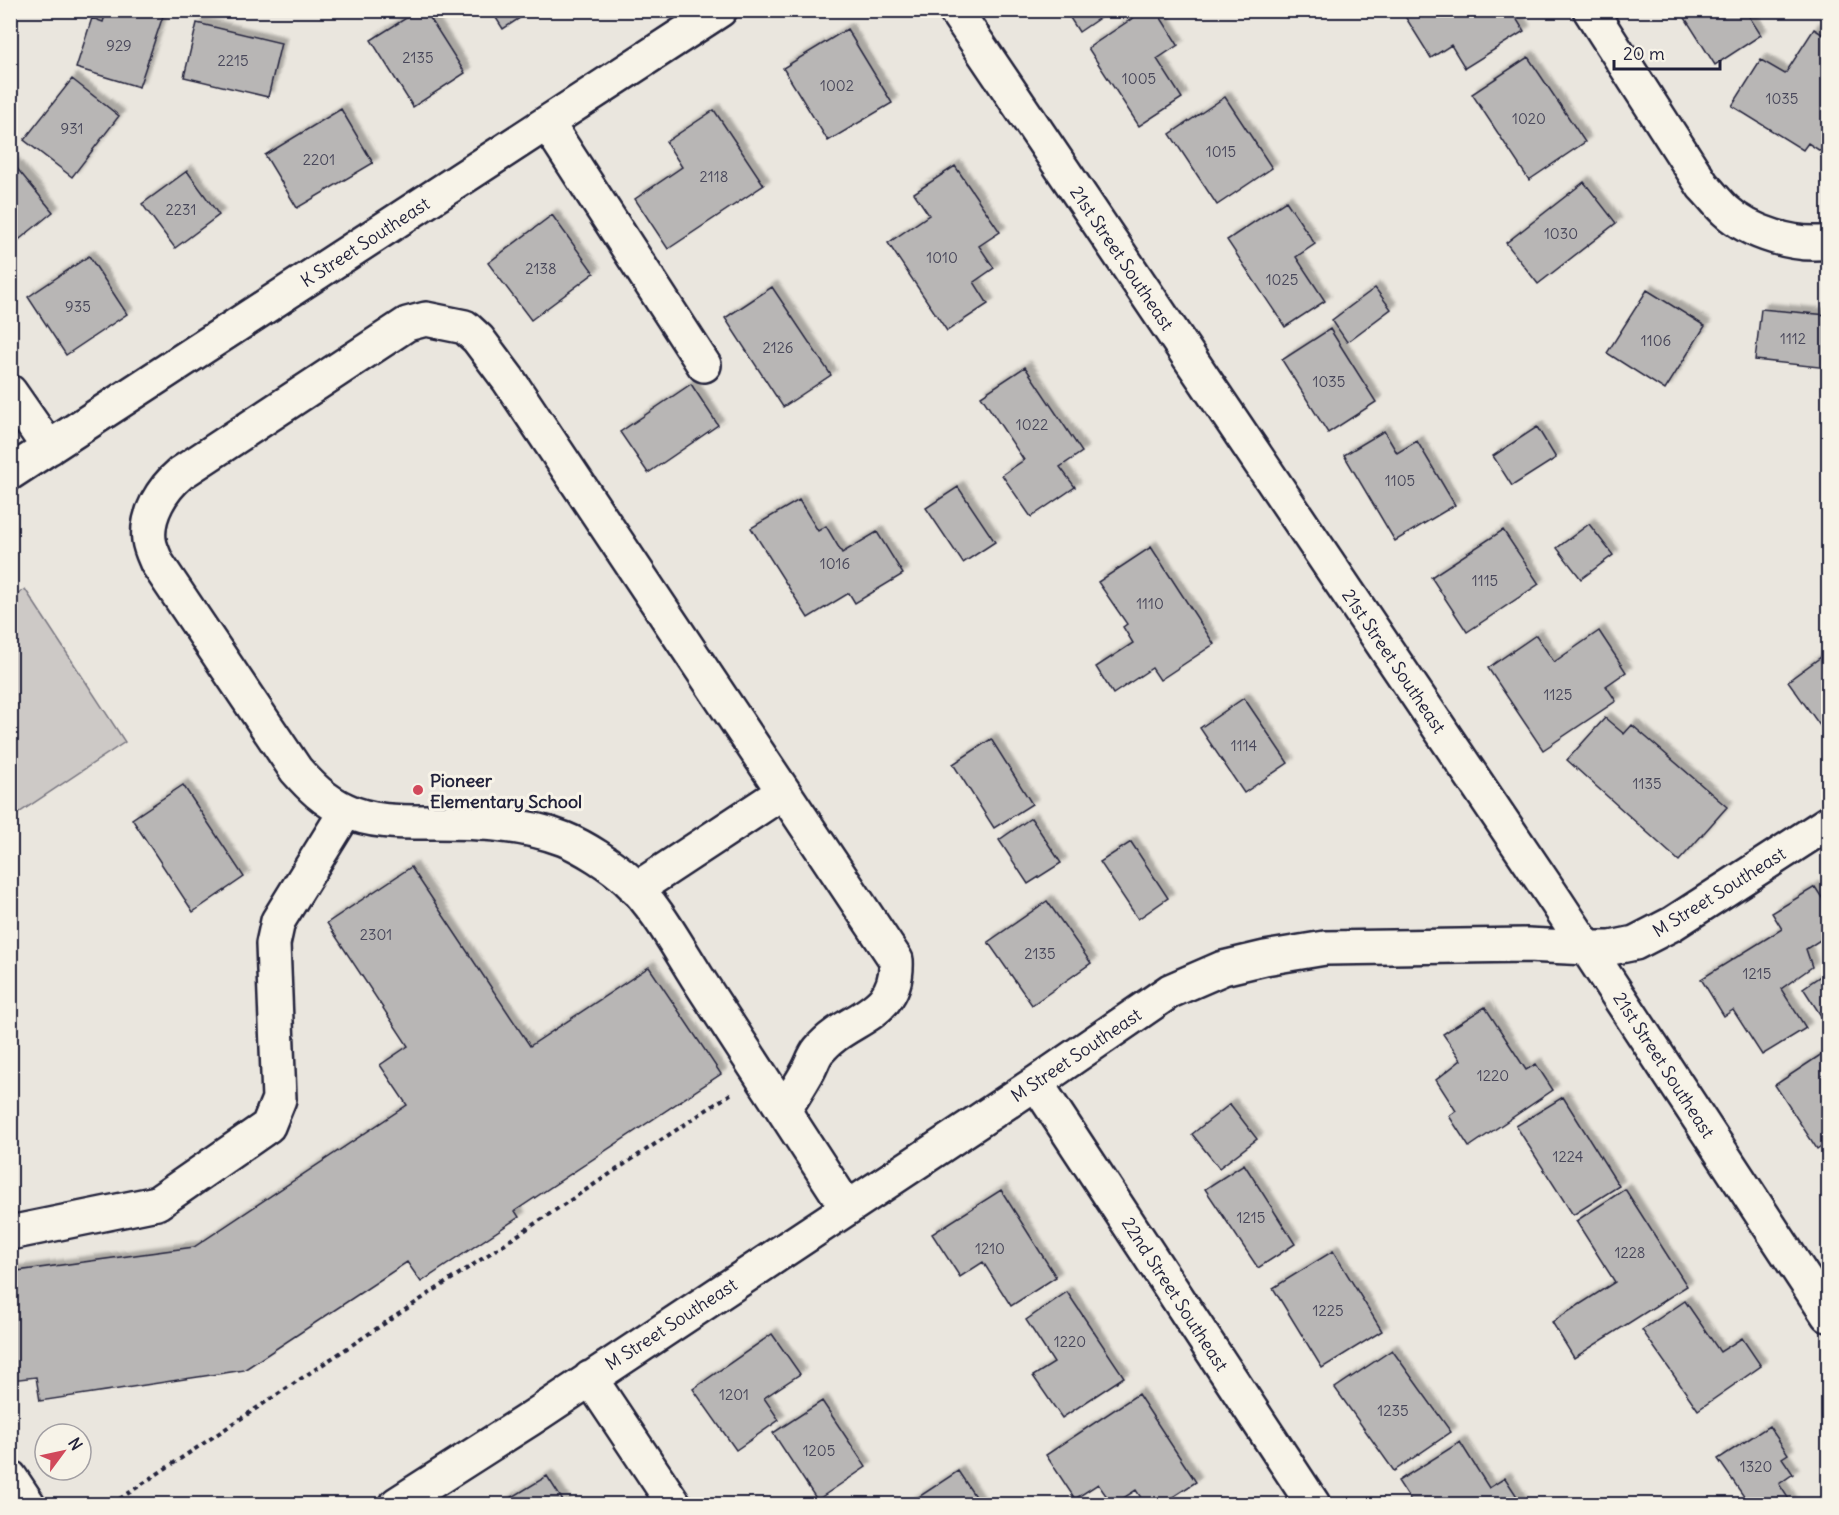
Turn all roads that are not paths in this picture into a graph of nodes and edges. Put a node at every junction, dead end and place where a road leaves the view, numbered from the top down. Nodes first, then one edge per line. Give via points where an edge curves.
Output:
1 (720, 10) edge
2 (955, 10) edge
3 (1590, 10) edge
4 (547, 123) junction
5 (1828, 242) edge
6 (704, 365) dead end
7 (10, 392) edge
8 (49, 448) junction
9 (10, 473) edge
10 (783, 792) junction
11 (346, 811) junction
12 (1828, 823) edge
13 (636, 889) junction
14 (1588, 948) junction
15 (1036, 1083) junction
16 (784, 1111) junction
17 (847, 1209) junction
18 (10, 1233) edge
19 (1828, 1315) edge
20 (590, 1378) junction
21 (10, 1477) edge
22 (28, 1504) edge
23 (397, 1504) edge
24 (674, 1504) edge
25 (1313, 1504) edge

1 - 4 street, K Street Southeast
2 - 14 street, 21st Street Southeast
3 - 5 street via 1703,186 1726,212 1772,237
4 - 6 street
4 - 8 street, K Street Southeast
7 - 8 street
8 - 9 street, K Street Southeast
10 - 11 street via 478,339 465,327 426,319 407,324 181,473 170,483 149,522 149,542 157,563 296,770 318,794
10 - 13 street
10 - 16 street via 896,960 897,977 879,1006 830,1039 818,1052
11 - 13 street via 403,822 522,827 564,839 598,858
11 - 18 street via 278,921 273,944 279,1100 268,1126 157,1203
12 - 14 street, M Street Southeast via 1672,924 1635,943
13 - 16 street
14 - 15 street, M Street Southeast via 1325,948 1265,958 1223,969 1170,991
14 - 19 street, 21st Street Southeast
15 - 17 street, M Street Southeast
15 - 25 street, 22nd Street Southeast
16 - 17 street
17 - 20 street, M Street Southeast
20 - 23 street, M Street Southeast
20 - 24 street
21 - 22 street

